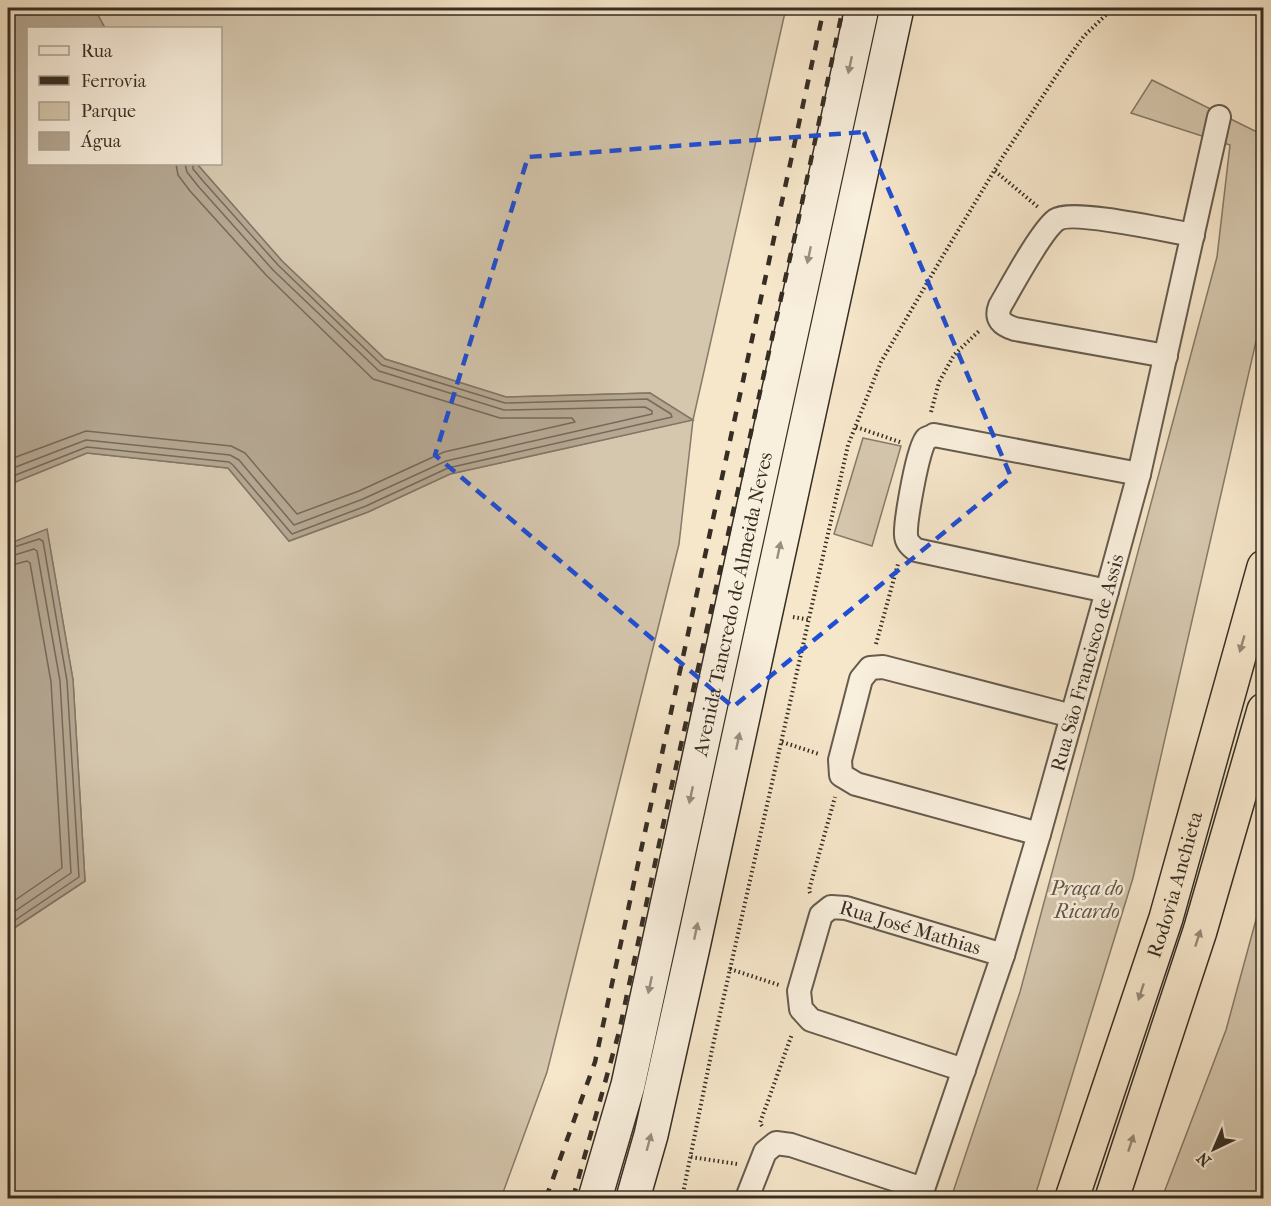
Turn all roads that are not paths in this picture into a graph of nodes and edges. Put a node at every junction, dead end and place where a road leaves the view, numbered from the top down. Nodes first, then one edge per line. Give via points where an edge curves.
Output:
1 (862, 8) edge
2 (897, 8) edge
3 (1219, 117) dead end
4 (1193, 235) junction
5 (1166, 356) junction
6 (1139, 474) junction
7 (1263, 567) edge
8 (1107, 591) junction
9 (1263, 710) edge
10 (1072, 716) junction
11 (1039, 834) junction
12 (1003, 955) junction
13 (964, 1070) junction
14 (749, 1194) edge
15 (922, 1194) edge
16 (595, 1198) edge
17 (633, 1198) edge
18 (1072, 1198) edge
19 (1112, 1198) edge

1 -> 16 main road, Avenida Tancredo de Almeida Neves via 628,1085
17 -> 2 main road, Avenida Tancredo de Almeida Neves via 683,991
3 - 4 street, Rua São Francisco de Assis
4 - 5 street, Rua São Francisco de Assis
4 - 5 street via 1066,216 1054,221 997,314 1006,326 1015,329
5 - 6 street, Rua São Francisco de Assis
6 - 8 street, Rua São Francisco de Assis
6 - 8 street via 934,435 923,444 905,536 916,550
7 -> 18 highway, Rodovia Anchieta via 1166,918
8 - 10 street, Rua São Francisco de Assis
19 -> 9 highway, Rodovia Anchieta via 1200,931
10 - 11 street, Rua São Francisco de Assis
10 - 11 street via 883,667 870,668 861,679 841,768 856,784
11 - 12 street, Rua São Francisco de Assis
12 - 13 street, Rua São Francisco de Assis
12 - 13 street, Rua José Mathias via 846,908 831,907 821,915 800,1000 811,1020
13 - 15 street, Rua São Francisco de Assis
14 - 15 street via 765,1152 776,1143

